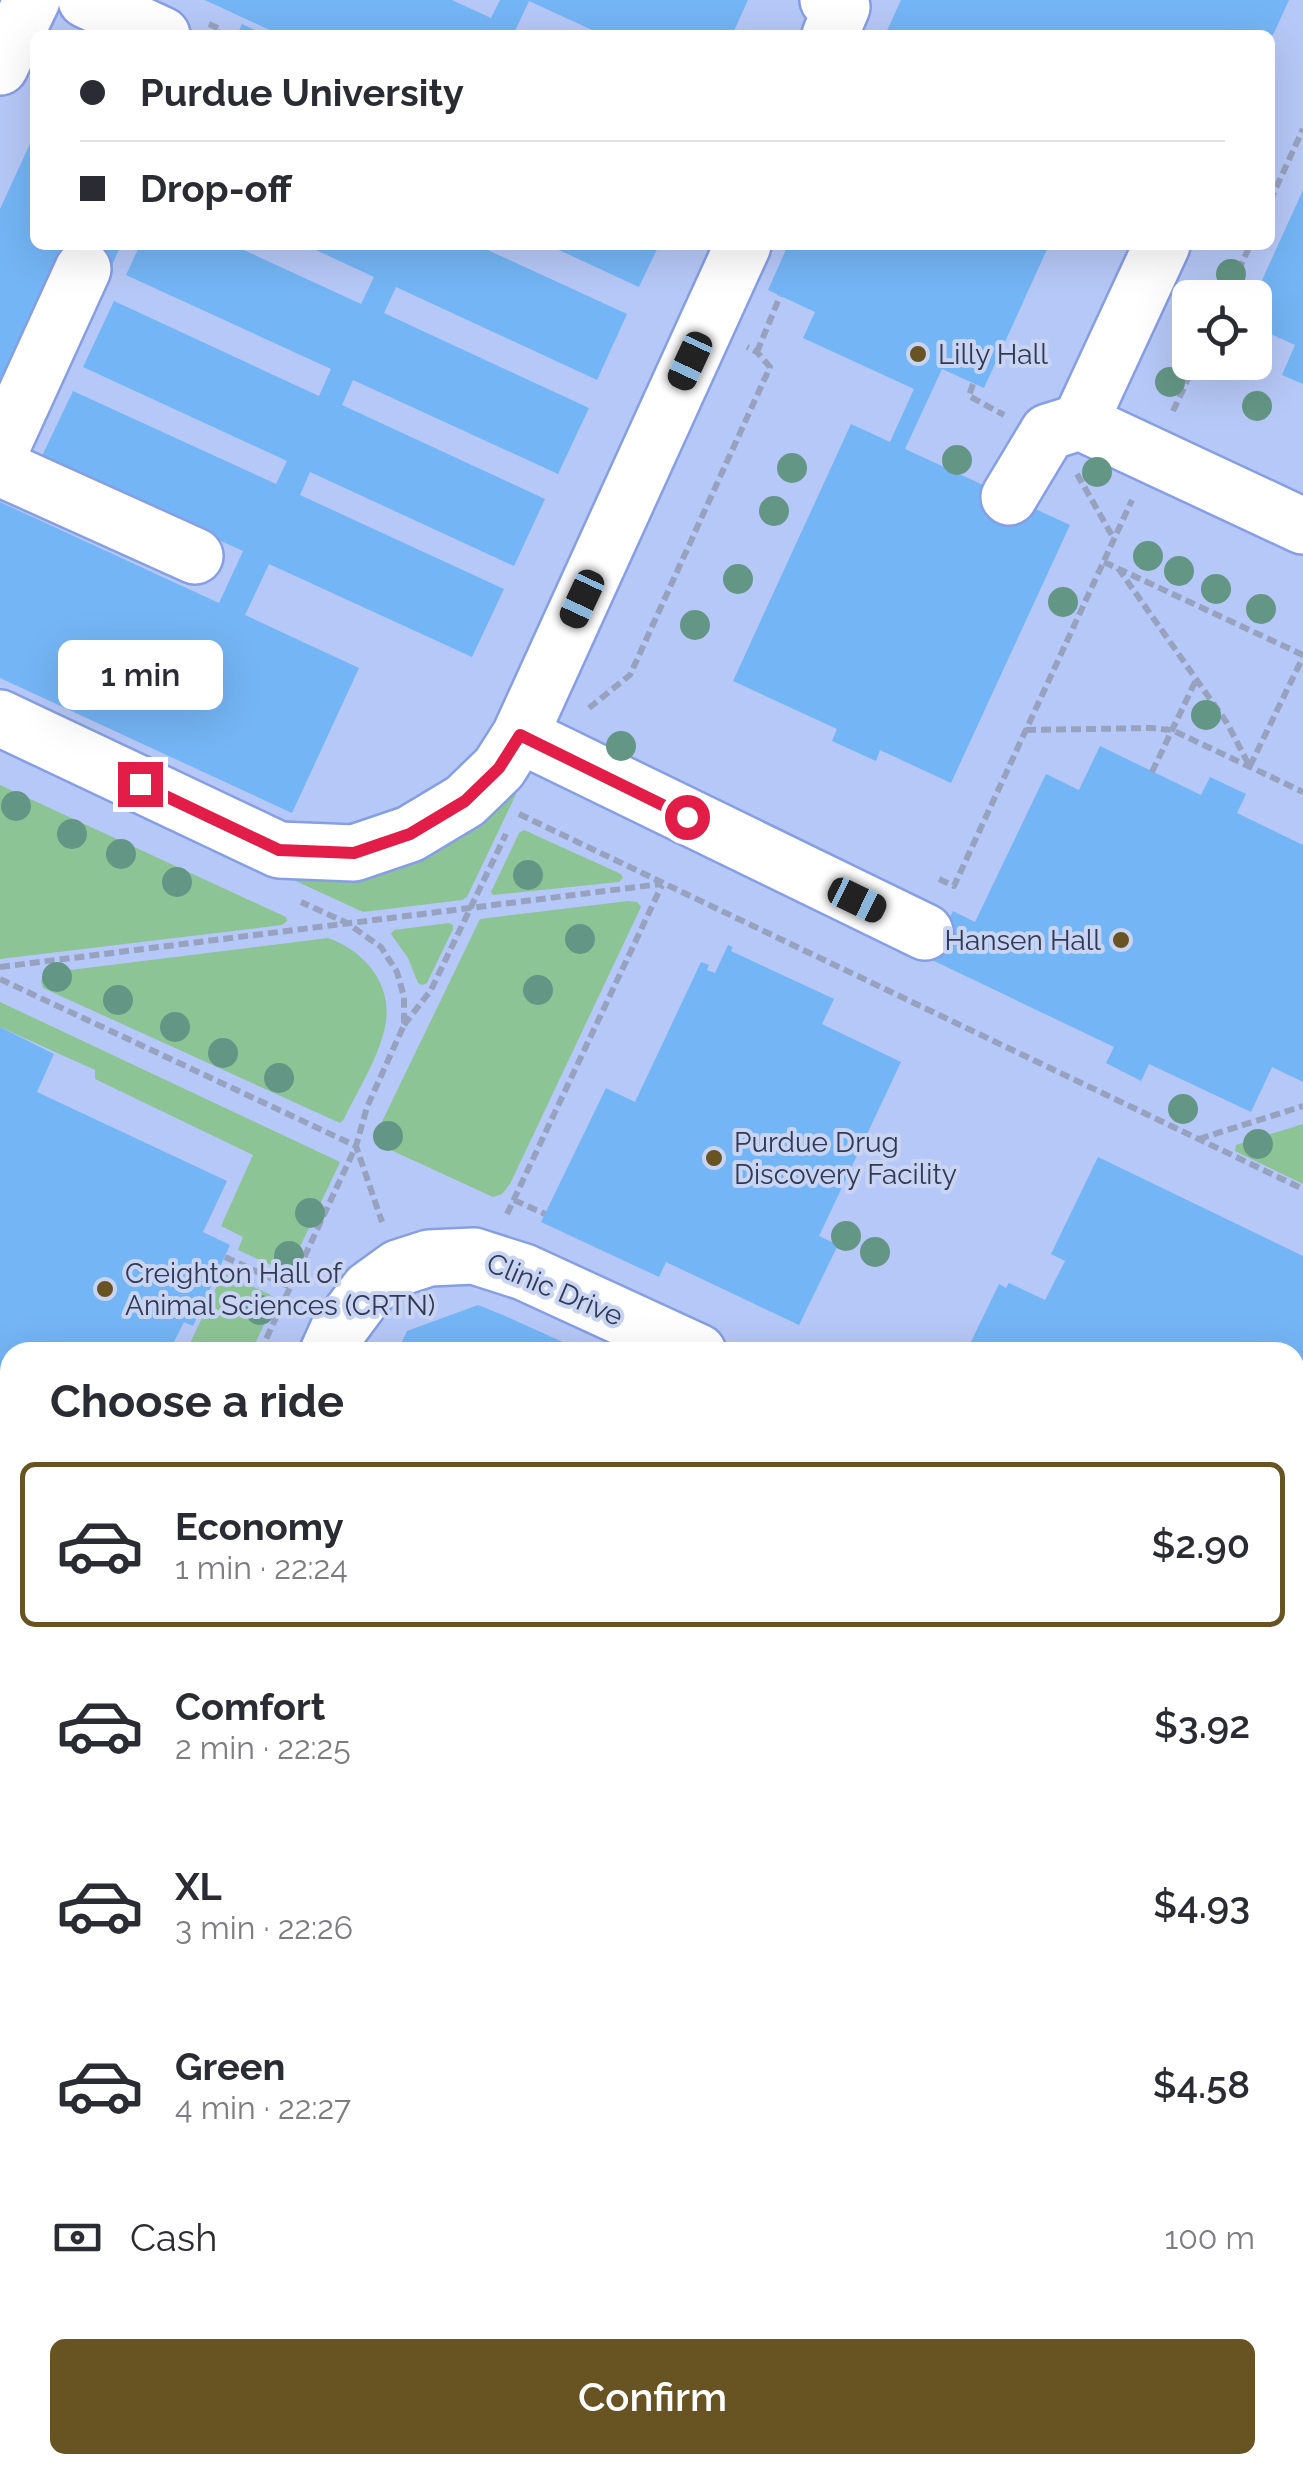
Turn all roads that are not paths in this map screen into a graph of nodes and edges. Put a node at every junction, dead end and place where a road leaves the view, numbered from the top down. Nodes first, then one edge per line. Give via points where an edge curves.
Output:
1 (32, 0) edge
2 (86, 0) edge
3 (828, 0) edge
4 (151, 30) edge
5 (832, 30) edge
6 (0, 67) edge
7 (741, 250) edge
8 (1160, 250) edge
9 (84, 269) dead end
10 (1078, 447) junction
11 (0, 452) edge
12 (0, 468) edge
13 (1008, 497) dead end
14 (1303, 526) edge
15 (195, 556) dead end
16 (0, 718) edge
17 (520, 735) junction
18 (925, 932) dead end
19 (332, 1342) edge
20 (676, 1342) edge

1 - 6 street
2 - 4 street
3 - 5 street via 842,7
7 - 17 street
8 - 10 street
9 - 11 street
10 - 13 street via 1048,432
10 - 14 street
12 - 15 street
16 - 17 street via 279,850 354,853 410,834 465,801
17 - 18 street
19 - 20 street, Clinic Drive via 369,1289 398,1268 429,1258 474,1256

